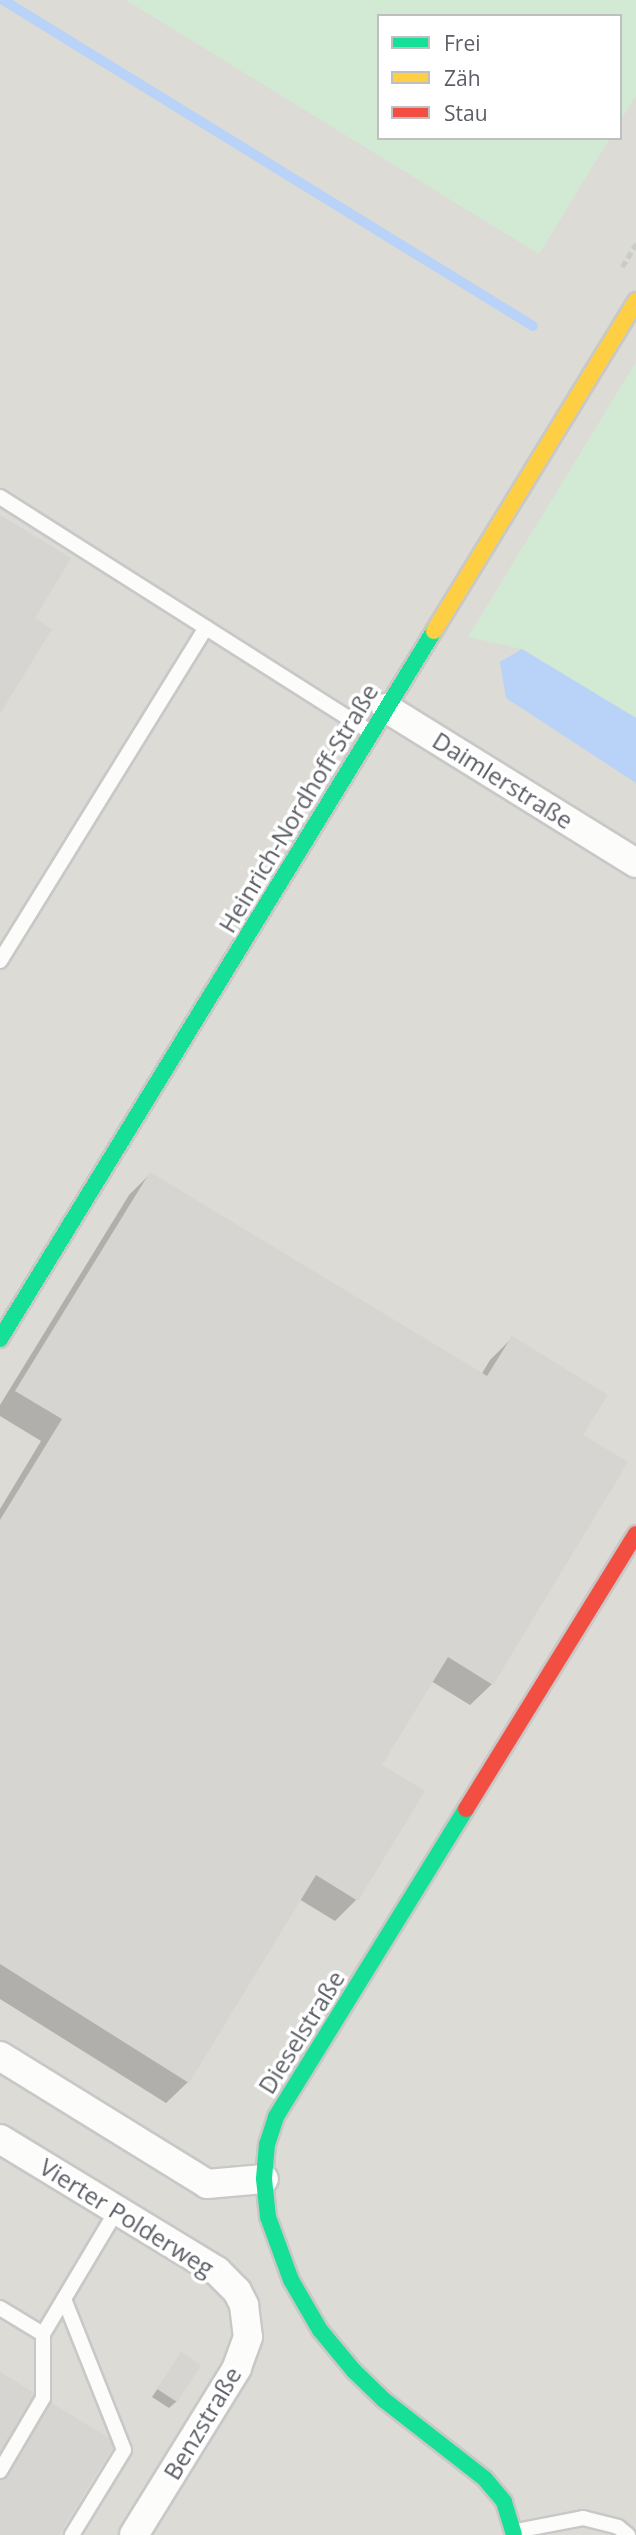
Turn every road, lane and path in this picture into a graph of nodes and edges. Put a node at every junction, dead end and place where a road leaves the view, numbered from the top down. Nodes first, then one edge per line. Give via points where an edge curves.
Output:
1 (636, 301) edge
2 (0, 496) edge
3 (206, 627) junction
4 (386, 708) junction
5 (371, 732) junction
6 (631, 857) edge
7 (0, 961) edge
8 (0, 1339) edge
9 (636, 1534) edge
10 (0, 2056) edge
11 (0, 2139) edge
12 (264, 2179) junction
13 (117, 2210) junction
14 (64, 2299) junction
15 (244, 2305) joint
16 (0, 2308) edge
17 (43, 2333) junction
18 (0, 2471) edge
19 (514, 2533) edge
20 (72, 2535) edge
21 (134, 2535) edge
22 (628, 2535) edge

1 - 4 street, Heinrich-Nordhoff-Straße
2 - 3 lane
3 - 5 lane
3 - 7 lane
4 - 5 street, Heinrich-Nordhoff-Straße
4 - 6 street, Daimlerstraße
5 - 8 street, Heinrich-Nordhoff-Straße
9 - 12 street, Dieselstraße via 276,2117 267,2144
10 - 12 street via 207,2184
11 - 13 street, Vierter Polderweg
12 - 19 street, Dieselstraße via 268,2217 291,2280 320,2330 384,2400 485,2479 504,2502
13 - 14 lane
13 - 15 street, Vierter Polderweg via 217,2271
14 - 17 lane
14 - 20 lane via 124,2450
15 - 21 street, Benzstraße via 248,2337 237,2368
16 - 17 lane
17 - 18 lane via 43,2398
19 - 22 lane via 583,2518 618,2527

